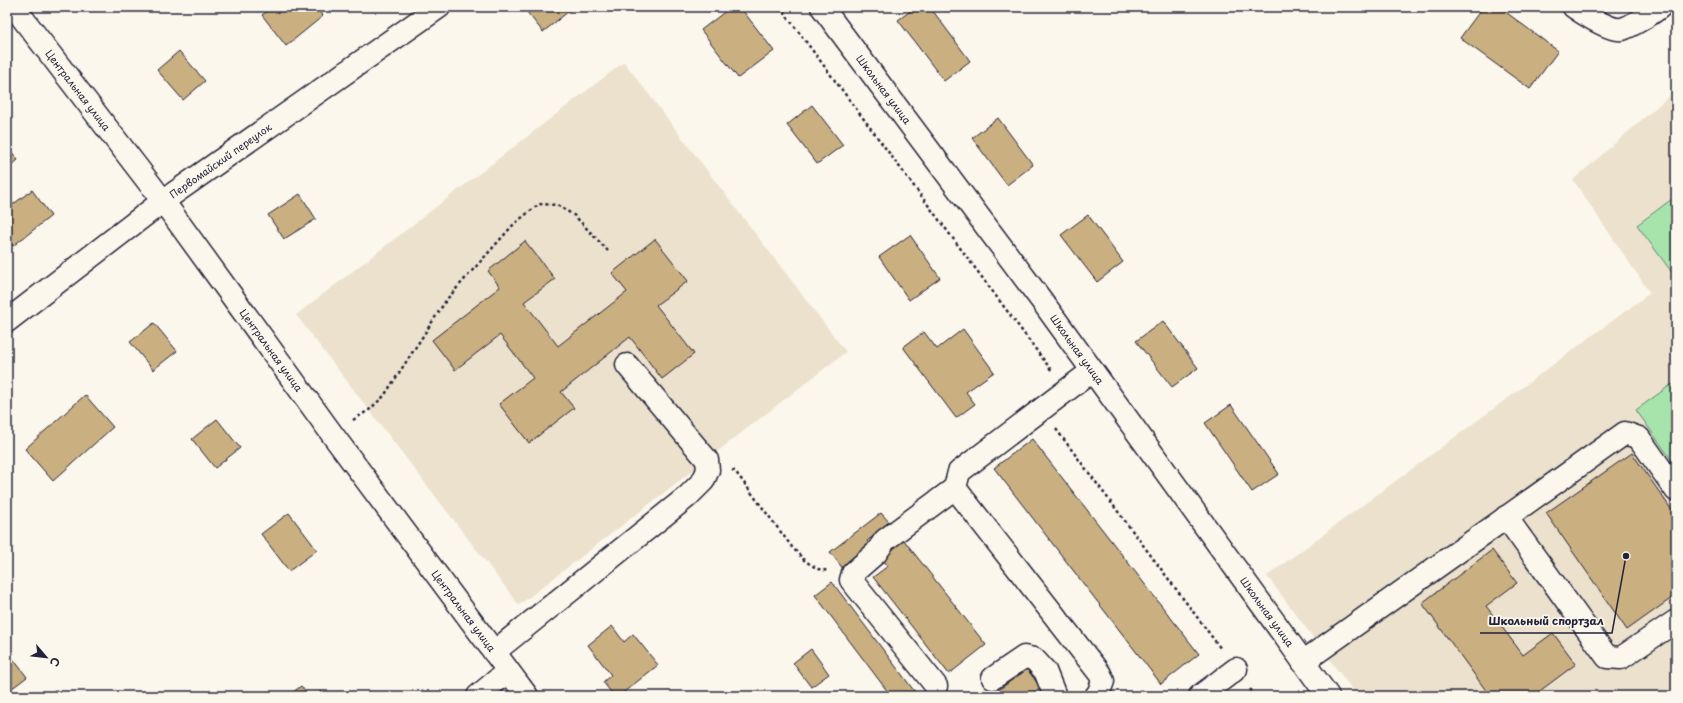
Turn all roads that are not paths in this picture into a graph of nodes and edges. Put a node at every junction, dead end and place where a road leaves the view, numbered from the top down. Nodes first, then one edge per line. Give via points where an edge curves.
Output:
1 (14, 7) edge
2 (439, 7) edge
3 (822, 7) edge
4 (1574, 7) edge
5 (1660, 7) edge
6 (163, 201) junction
7 (7, 321) edge
8 (627, 365) dead end
9 (1092, 371) junction
10 (955, 488) junction
11 (1676, 490) edge
12 (1506, 517) junction
13 (1676, 621) edge
14 (494, 652) junction
15 (1303, 662) junction
16 (1236, 669) road end
17 (508, 671) junction
18 (993, 678) dead end
19 (936, 686) dead end
20 (478, 696) edge
21 (527, 696) edge
22 (1055, 696) edge
23 (1096, 696) edge
24 (1200, 696) edge
25 (1328, 696) edge

1 - 6 street, Центральная улица
2 - 6 street, Первомайский переулок
3 - 9 street, Школьная улица
4 - 5 street via 1606,26 1621,29
6 - 7 street, Первомайский переулок
6 - 14 street, Центральная улица
8 - 14 street via 707,460 708,470 703,481 688,496
9 - 10 street via 960,472
9 - 15 street, Школьная улица
10 - 19 street via 885,540 876,553 851,576 851,580
10 - 23 street via 1100,674 1103,681
11 - 12 street via 1639,438 1626,433
12 - 13 street via 1607,657 1621,658
12 - 15 street
14 - 17 street, Центральная улица
15 - 25 street, Школьная улица
16 - 24 street
17 - 20 street
17 - 21 street, Центральная улица
18 - 22 street via 1024,657 1034,659 1045,671

